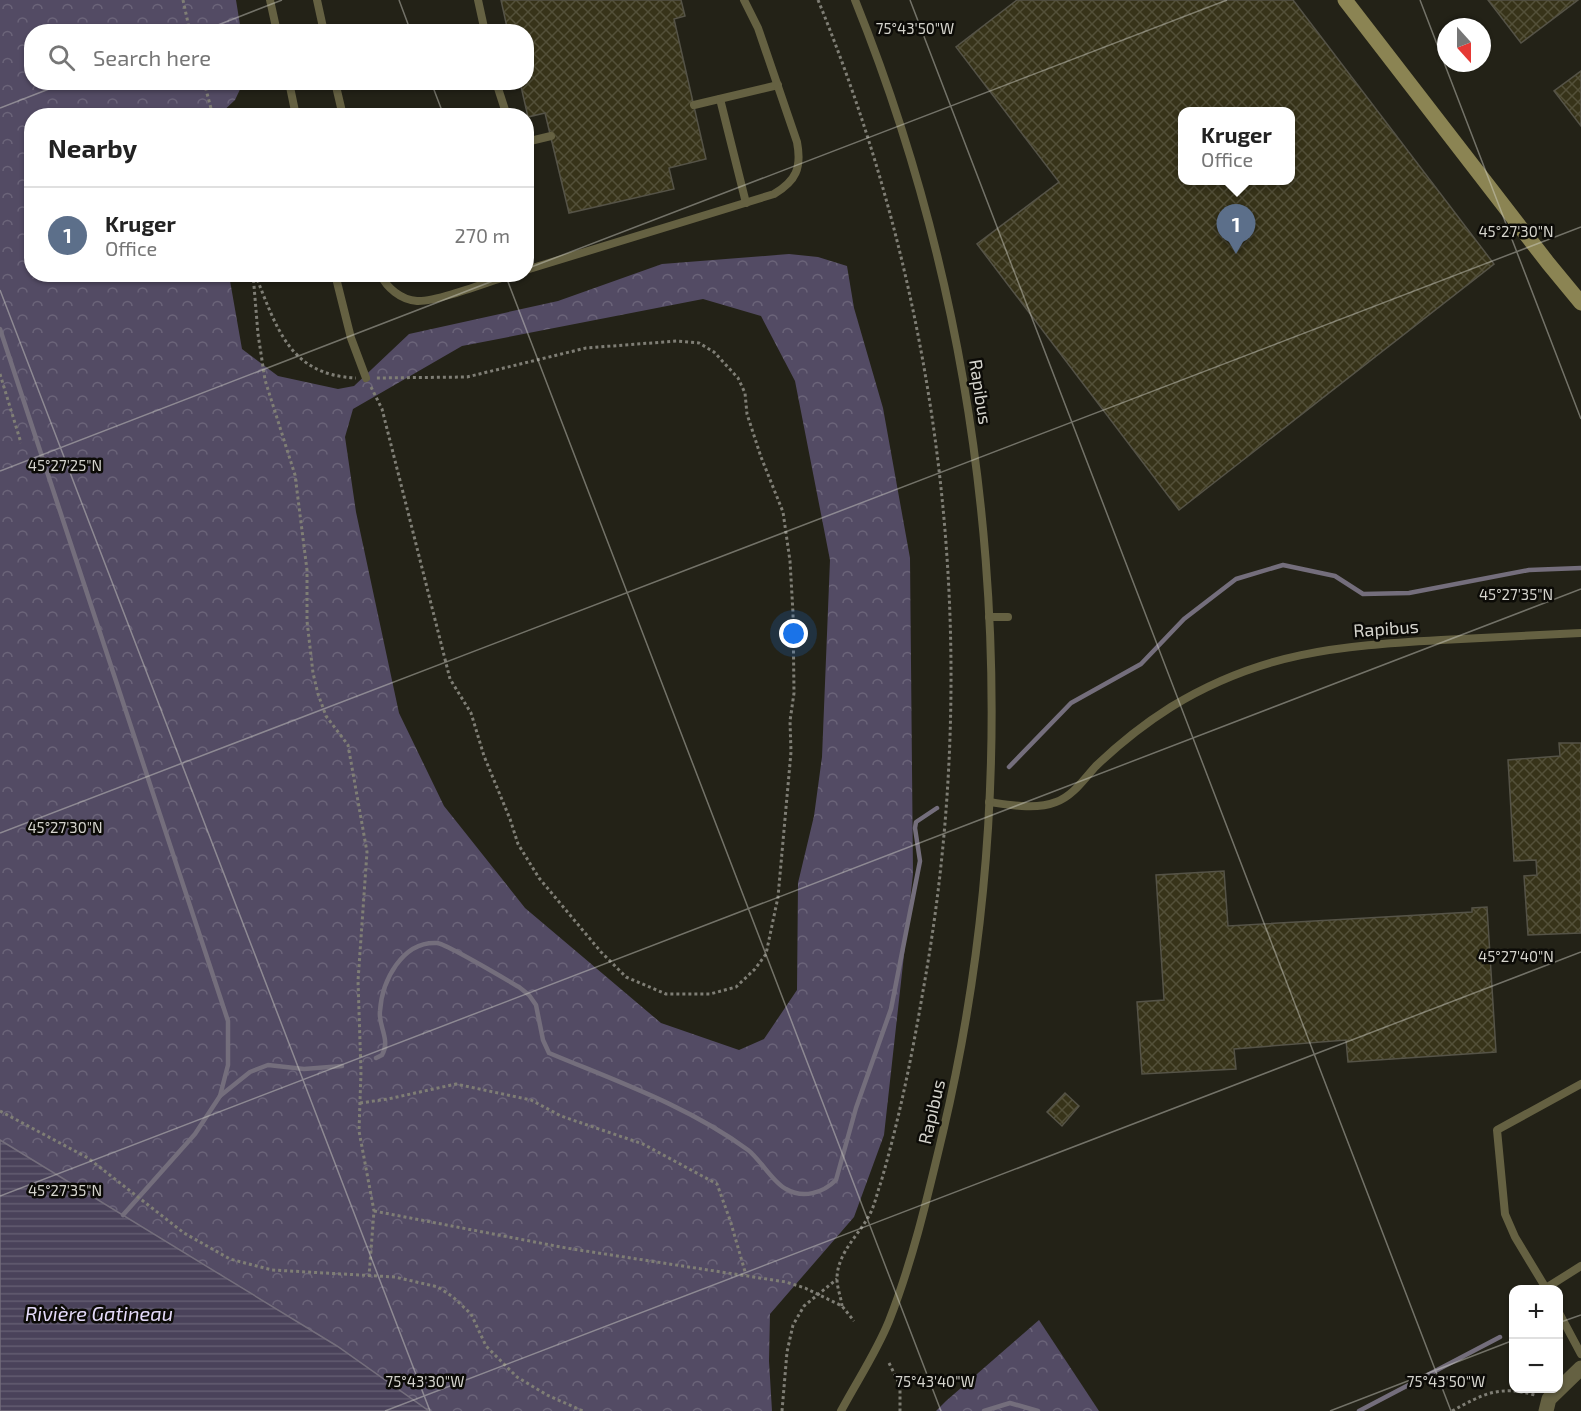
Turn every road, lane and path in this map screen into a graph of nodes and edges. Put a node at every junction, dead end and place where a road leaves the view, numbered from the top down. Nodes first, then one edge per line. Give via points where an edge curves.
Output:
1 (183, 0) edge
2 (270, 0) edge
3 (317, 0) edge
4 (478, 0) edge
5 (744, 0) edge
6 (818, 0) edge
7 (855, 0) edge
8 (1345, 0) edge
9 (188, 24) edge
10 (275, 24) edge
11 (322, 24) edge
12 (483, 24) edge
13 (778, 85) junction
14 (206, 90) edge
15 (291, 90) edge
16 (338, 90) edge
17 (499, 90) edge
18 (720, 99) junction
19 (694, 105) dead end
20 (211, 108) edge
21 (295, 108) edge
22 (341, 108) edge
23 (504, 108) edge
24 (551, 136) dead end
25 (534, 140) edge
26 (746, 203) junction
27 (534, 268) edge
28 (255, 282) edge
29 (257, 282) edge
30 (337, 282) edge
31 (383, 282) edge
32 (488, 282) edge
33 (1581, 303) edge
34 (0, 374) edge
35 (366, 378) junction
36 (21, 443) dead end
37 (989, 617) junction
38 (1008, 617) dead end
39 (1581, 633) edge
40 (989, 802) junction
41 (1581, 1084) edge
42 (359, 1103) junction
43 (0, 1111) edge
44 (374, 1211) junction
45 (1581, 1266) edge
46 (746, 1275) junction
47 (369, 1276) junction
48 (837, 1279) junction
49 (1545, 1285) edge
50 (1553, 1285) edge
51 (818, 1296) junction
52 (842, 1306) junction
53 (1563, 1320) edge
54 (854, 1321) dead end
55 (1581, 1354) edge
56 (889, 1363) dead end
57 (1581, 1368) edge
58 (1547, 1405) edge
59 (583, 1411) edge
60 (782, 1411) edge
61 (841, 1411) edge
62 (900, 1411) edge
63 (1452, 1411) edge

1 - 9 path
2 - 10 lane
3 - 11 lane
4 - 12 lane
5 - 13 lane
6 - 48 path via 875,162 915,315 931,400 944,508 952,661 945,831 929,961 913,1048 875,1201 846,1250
7 - 37 lane, Rapibus via 903,134 948,306 976,471
8 - 33 street
13 - 18 lane
13 - 26 lane via 797,142 797,168 785,188
14 - 20 path
15 - 21 lane
16 - 22 lane
17 - 23 lane
18 - 19 lane
18 - 26 lane
24 - 25 lane
26 - 27 lane
28 - 42 path via 265,380 295,475 307,570 313,673 326,716 348,745 367,852 358,981
29 - 35 path via 278,330 299,357 335,377
30 - 35 lane
31 - 32 lane via 403,297 416,301
34 - 36 path
35 - 35 path via 382,409 450,679 471,713 518,844 539,878 626,977 666,994 710,994 736,987 766,954 778,897 794,693 790,561 783,512 761,457 738,378 707,347 677,341 586,348 467,376
37 - 38 lane
37 - 40 lane, Rapibus
39 - 40 lane, Rapibus via 1351,646 1274,662 1218,682 1171,707 1125,741 1060,800 1031,805
40 - 61 lane, Rapibus via 965,1023 930,1187 889,1322
41 - 49 lane via 1497,1130 1505,1214
42 - 44 path via 359,1131
42 - 46 path via 456,1084 531,1100 561,1116 643,1144 717,1184
43 - 47 path via 88,1158 184,1233 230,1259 272,1270
44 - 46 path via 566,1248
44 - 47 path
45 - 50 lane
46 - 51 path via 786,1282
47 - 59 path via 395,1277 446,1292 471,1314 486,1347 517,1377
48 - 51 path
48 - 52 path
51 - 52 path
51 - 60 path via 804,1306 793,1325
52 - 54 path
53 - 55 lane
56 - 62 path via 900,1385
57 - 58 street
58 - 63 path via 1516,1390 1496,1391

